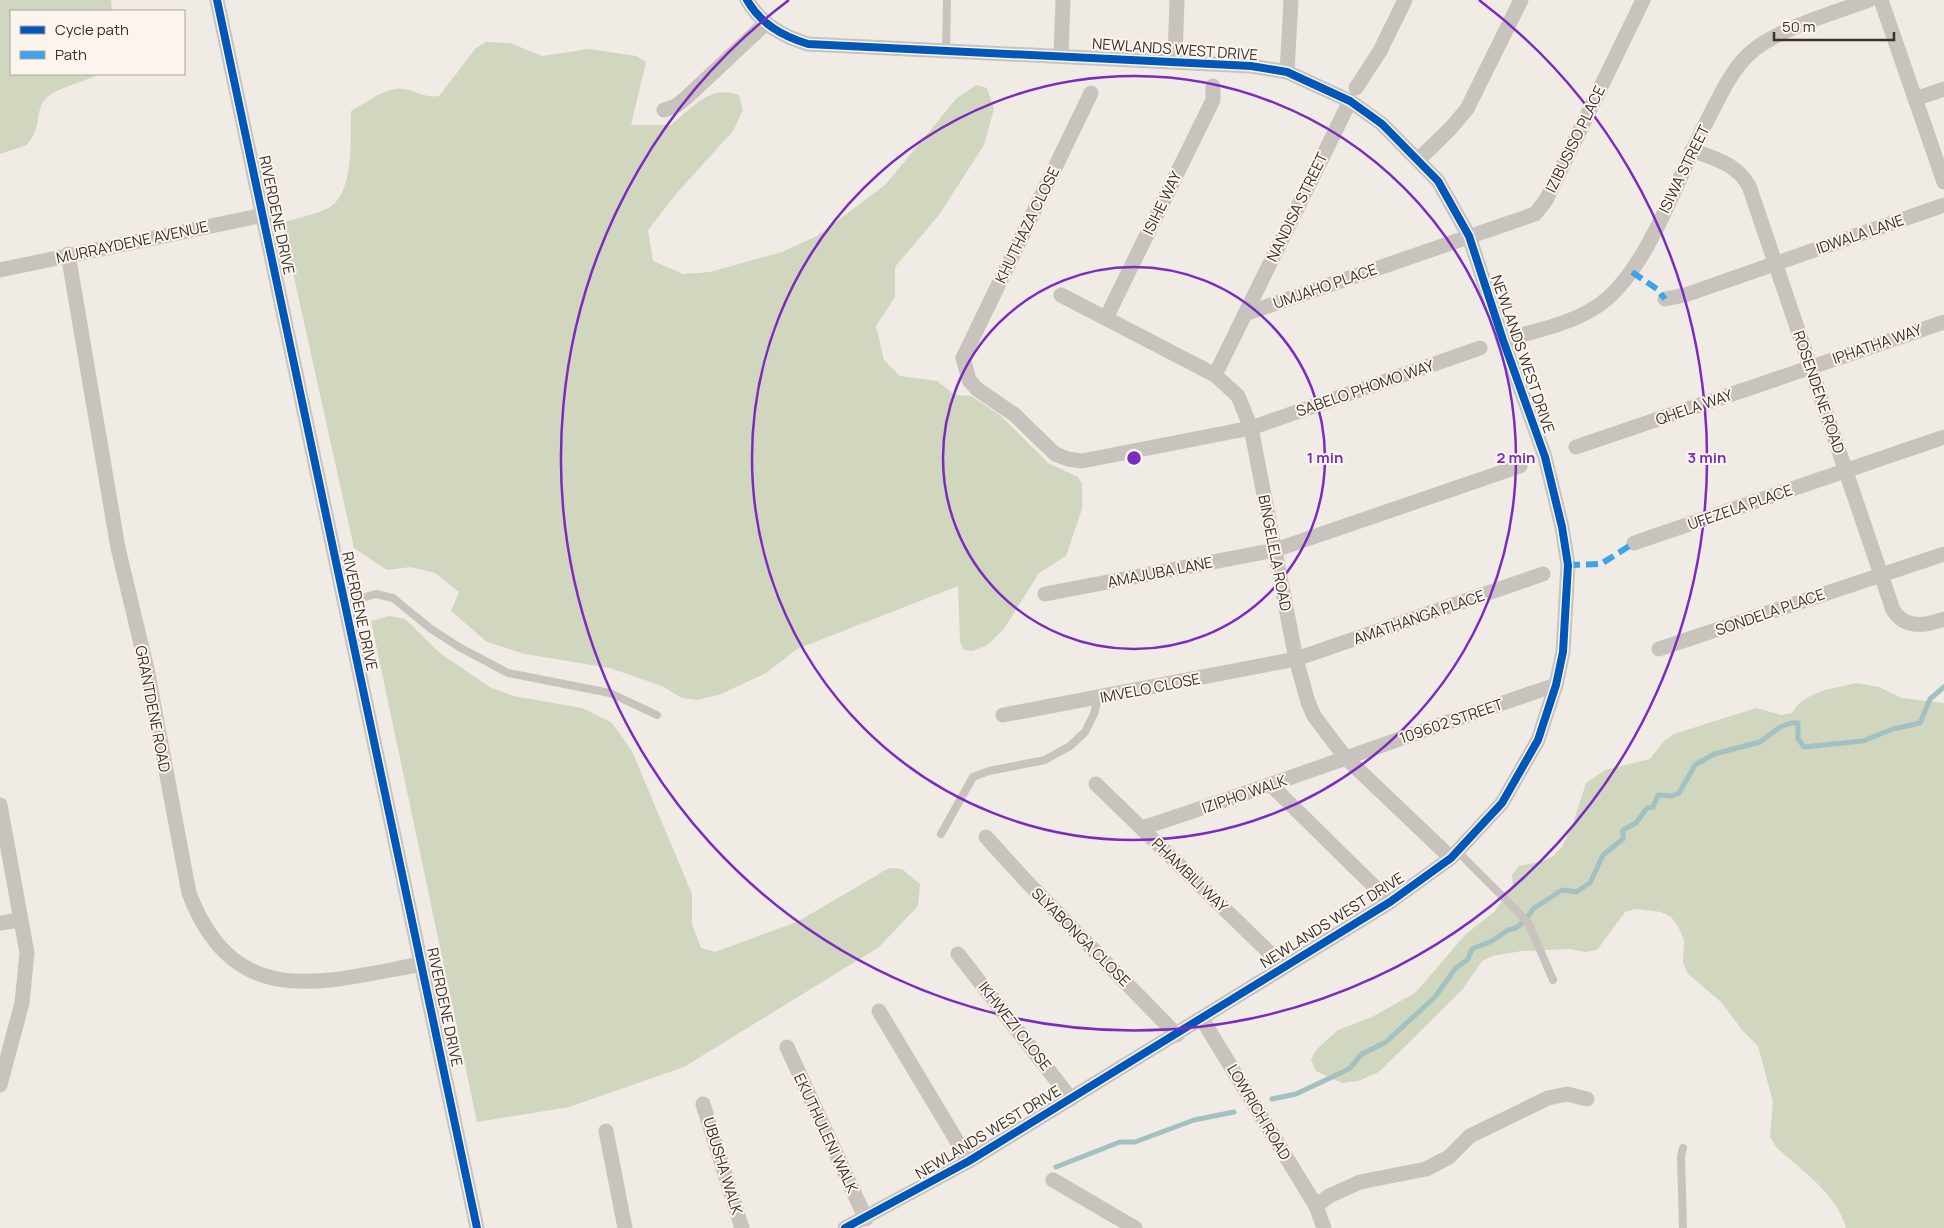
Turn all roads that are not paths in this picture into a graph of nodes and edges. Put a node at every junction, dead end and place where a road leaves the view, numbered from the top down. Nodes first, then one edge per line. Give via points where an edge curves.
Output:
1 (219, 0) edge
2 (747, 0) edge
3 (947, 0) edge
4 (1063, 0) edge
5 (1177, 0) edge
6 (1291, 0) edge
7 (1405, 0) edge
8 (1521, 0) edge
9 (1643, 0) edge
10 (1869, 0) edge
11 (1881, 0) edge
12 (766, 24) junction
13 (946, 52) junction
14 (1061, 56) junction
15 (1176, 60) junction
16 (1287, 72) junction
17 (1213, 86) dead end
18 (1944, 89) edge
19 (1091, 92) dead end
20 (1353, 95) junction
21 (1915, 98) junction
22 (664, 110) dead end
23 (1692, 150) junction
24 (1418, 160) junction
25 (1944, 182) edge
26 (1944, 205) edge
27 (264, 215) junction
28 (1470, 236) junction
29 (68, 254) junction
30 (1775, 263) junction
31 (0, 270) edge
32 (1061, 295) dead end
33 (1665, 299) dead end
34 (1245, 314) junction
35 (1106, 318) junction
36 (1944, 322) edge
37 (1503, 340) junction
38 (1480, 348) dead end
39 (1811, 367) junction
40 (1215, 375) junction
41 (1251, 428) junction
42 (1944, 437) edge
43 (1576, 447) dead end
44 (1075, 461) joint
45 (1520, 466) dead end
46 (1846, 470) junction
47 (1634, 543) dead end
48 (1275, 550) junction
49 (1944, 554) edge
50 (1543, 574) dead end
51 (1881, 575) junction
52 (1045, 594) dead end
53 (344, 603) junction
54 (1944, 619) edge
55 (1660, 649) dead end
56 (1296, 660) junction
57 (1556, 685) junction
58 (1098, 698) junction
59 (657, 715) dead end
60 (1003, 715) dead end
61 (1345, 757) junction
62 (1096, 784) dead end
63 (1272, 786) junction
64 (0, 805) edge
65 (1142, 828) junction
66 (941, 834) dead end
67 (986, 837) dead end
68 (1454, 854) junction
69 (1390, 902) junction
70 (19, 920) junction
71 (0, 923) edge
72 (958, 954) dead end
73 (422, 964) junction
74 (1283, 966) junction
75 (1553, 980) dead end
76 (879, 1011) dead end
77 (1202, 1019) junction
78 (1177, 1035) junction
79 (787, 1047) dead end
80 (0, 1085) edge
81 (1071, 1099) junction
82 (1587, 1099) dead end
83 (703, 1104) dead end
84 (606, 1131) dead end
85 (1683, 1148) dead end
86 (969, 1161) junction
87 (1053, 1180) dead end
88 (1316, 1206) junction
89 (866, 1219) junction
90 (477, 1228) edge
91 (625, 1228) edge
92 (742, 1228) edge
93 (845, 1228) edge
94 (1135, 1228) edge
95 (1324, 1228) edge
96 (1683, 1228) edge

1 - 27 street, RIVERDENE DRIVE
2 - 12 street
3 - 13 lane
4 - 14 street
5 - 15 street
6 - 16 street
7 - 20 street, NANDISA STREET via 1380,51
8 - 24 street via 1467,109
9 - 28 street, IZIBUSISO PLACE via 1540,210 1526,218
10 - 23 street, ISIWA STREET via 1769,39 1749,54 1733,72
11 - 21 street
12 - 13 street, NEWLANDS WEST DRIVE via 791,39 808,44
12 - 22 street via 687,97
13 - 14 street, NEWLANDS WEST DRIVE
14 - 15 street, NEWLANDS WEST DRIVE
15 - 16 street, NEWLANDS WEST DRIVE
16 - 20 street, NEWLANDS WEST DRIVE
17 - 35 street, ISIHE WAY via 1213,100
18 - 21 street
19 - 44 street, KHUTHAZA CLOSE via 963,358 969,380 977,388 1015,415 1055,454
20 - 24 street, NEWLANDS WEST DRIVE
20 - 34 street, NANDISA STREET
21 - 25 street
23 - 30 street, ROSENDENE ROAD via 1730,164 1743,176
23 - 37 street, ISIWA STREET via 1649,242 1629,277 1618,289 1587,313
24 - 28 street, NEWLANDS WEST DRIVE via 1438,181
26 - 30 street, IDWALA LANE
27 - 29 street, MURRAYDENE AVENUE
27 - 53 street, RIVERDENE DRIVE
28 - 34 street, UMJAHO PLACE
28 - 37 street, NEWLANDS WEST DRIVE
29 - 31 street, MURRAYDENE AVENUE
29 - 73 street, GRANTDENE ROAD via 118,548 147,669 189,893 196,912 206,929 238,963 277,980 307,983
30 - 33 street, IDWALA LANE
30 - 39 street, ROSENDENE ROAD
32 - 35 street, BINGELELA ROAD
34 - 40 street
35 - 40 street, BINGELELA ROAD
36 - 39 street, IPHATHA WAY
37 - 57 street, NEWLANDS WEST DRIVE via 1545,457 1568,565 1566,628
38 - 41 street, SABELO PHOMO WAY
39 - 43 street, QHELA WAY
39 - 46 street, ROSENDENE ROAD
40 - 41 street, BINGELELA ROAD via 1238,396
41 - 44 street, SABELO PHOMO WAY
41 - 48 street, BINGELELA ROAD
42 - 46 street, UFEZELA PLACE
45 - 48 street, AMAJUBA LANE
46 - 47 street, UFEZELA PLACE
46 - 51 street, ROSENDENE ROAD
48 - 52 street, AMAJUBA LANE
48 - 56 street, BINGELELA ROAD
49 - 51 street, SONDELA PLACE
50 - 56 street, AMATHANGA PLACE
51 - 54 street, ROSENDENE ROAD via 1898,618 1907,624 1918,625
51 - 55 street, SONDELA PLACE
53 - 59 lane via 376,594 393,598 460,647 508,673 610,693
53 - 73 street, RIVERDENE DRIVE
56 - 58 street, IMVELO CLOSE
56 - 61 street, BINGELELA ROAD via 1314,716
57 - 61 street, 109602 STREET
57 - 68 street, NEWLANDS WEST DRIVE via 1538,740 1502,803
58 - 60 street, IMVELO CLOSE
58 - 66 lane via 1085,732 1070,746 1046,760 973,777
61 - 63 street, IZIPHO WALK
61 - 68 street, BINGELELA ROAD
62 - 65 street, PHAMBILI WAY
63 - 65 street, IZIPHO WALK
63 - 69 street
64 - 70 street
65 - 74 street, PHAMBILI WAY
67 - 78 street, SLYABONGA CLOSE
68 - 69 street, NEWLANDS WEST DRIVE
68 - 75 lane via 1528,922
69 - 74 street, NEWLANDS WEST DRIVE
70 - 71 street
70 - 80 street via 27,953 22,1003
72 - 81 street, IKHWEZI CLOSE
73 - 90 street, RIVERDENE DRIVE
74 - 77 street, NEWLANDS WEST DRIVE
76 - 86 street
77 - 78 street, NEWLANDS WEST DRIVE
77 - 88 street, LOWRICH ROAD
78 - 81 street, NEWLANDS WEST DRIVE
79 - 89 street, EKUTHULENI WALK
81 - 86 street, NEWLANDS WEST DRIVE
82 - 88 street via 1567,1094 1548,1098 1470,1136 1449,1157 1426,1169 1360,1182 1329,1196
83 - 92 street, UBUSHA WALK
84 - 91 street
85 - 96 lane
86 - 89 street, NEWLANDS WEST DRIVE
87 - 94 street
88 - 95 street, LOWRICH ROAD
89 - 93 street, NEWLANDS WEST DRIVE

